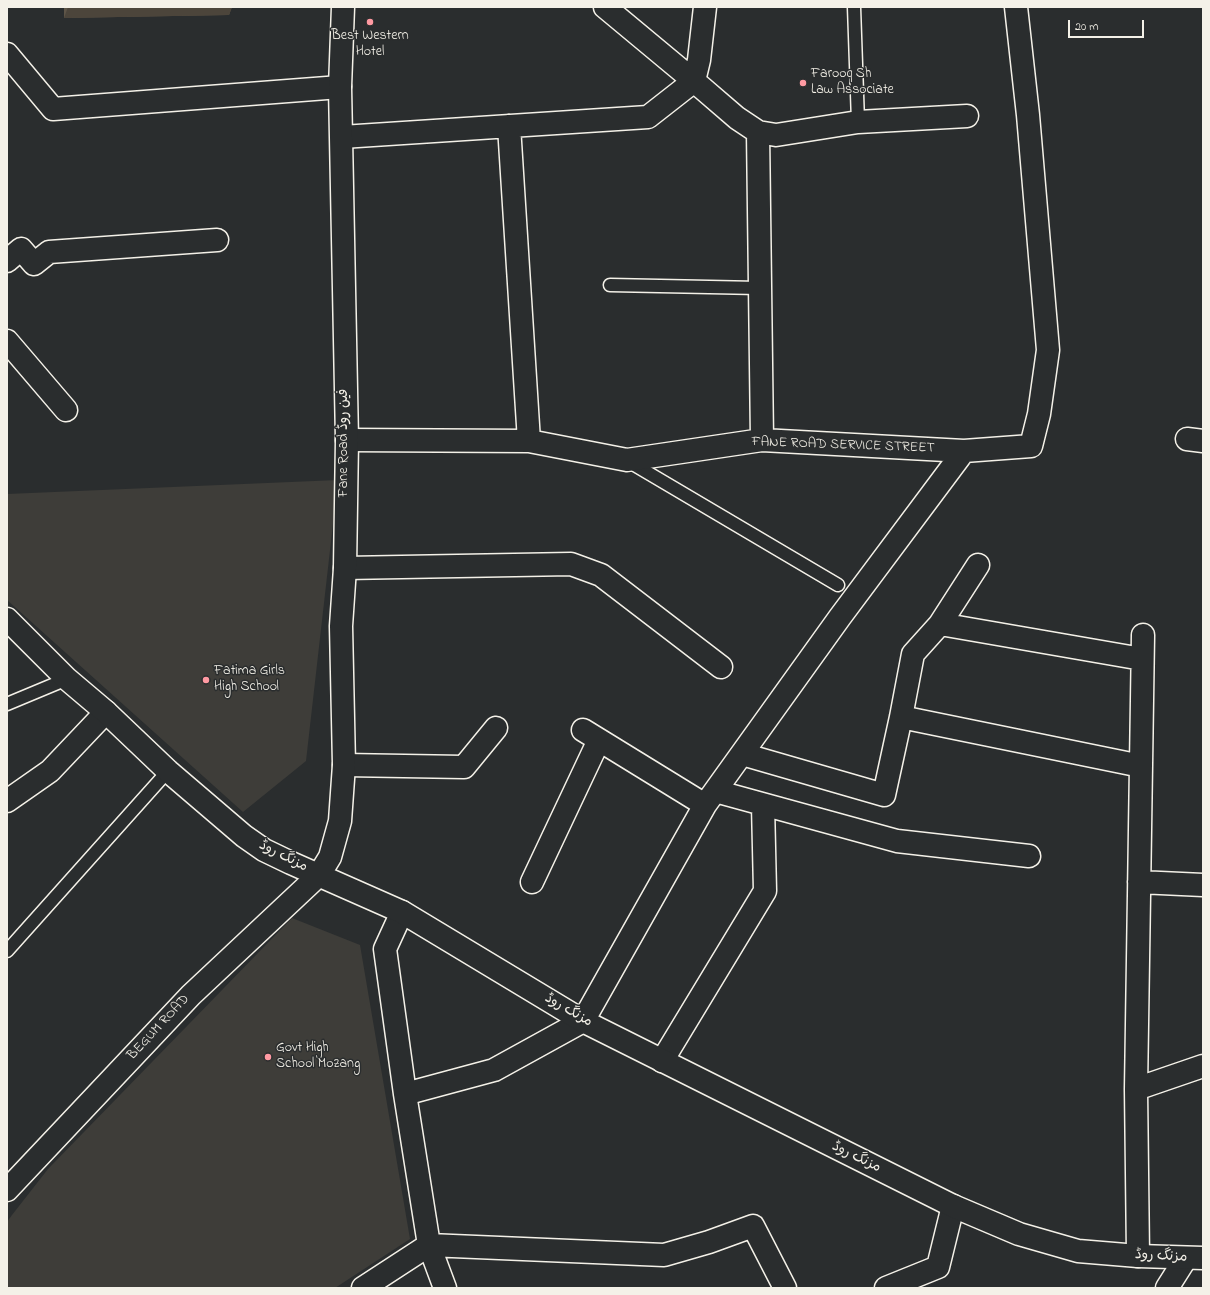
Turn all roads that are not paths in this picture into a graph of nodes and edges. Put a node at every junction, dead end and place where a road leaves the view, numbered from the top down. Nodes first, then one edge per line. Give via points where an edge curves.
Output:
1 (343, 7) edge
2 (604, 7) edge
3 (705, 7) edge
4 (854, 7) edge
5 (1016, 7) edge
6 (7, 54) edge
7 (694, 81) junction
8 (340, 87) junction
9 (967, 116) dead end
10 (858, 122) junction
11 (509, 126) junction
12 (758, 132) junction
13 (342, 137) junction
14 (217, 240) dead end
15 (7, 261) edge
16 (610, 285) dead end
17 (759, 288) junction
18 (7, 341) edge
19 (66, 410) dead end
20 (347, 440) junction
21 (529, 440) junction
22 (762, 440) junction
23 (964, 451) junction
24 (627, 460) junction
25 (978, 565) dead end
26 (345, 568) junction
27 (838, 585) dead end
28 (7, 619) edge
29 (940, 624) junction
30 (1143, 635) dead end
31 (1142, 659) junction
32 (721, 667) dead end
33 (67, 679) junction
34 (7, 704) edge
35 (106, 712) junction
36 (901, 717) junction
37 (496, 728) dead end
38 (742, 754) junction
39 (344, 764) junction
40 (1141, 766) junction
41 (168, 771) junction
42 (710, 798) junction
43 (7, 801) edge
44 (763, 805) junction
45 (1029, 856) dead end
46 (319, 875) junction
47 (532, 882) dead end
48 (1139, 882) junction
49 (1203, 885) edge
50 (402, 912) junction
51 (7, 951) edge
52 (583, 1021) junction
53 (662, 1061) junction
54 (1203, 1066) edge
55 (1136, 1089) junction
56 (405, 1094) junction
57 (7, 1190) edge
58 (953, 1206) junction
59 (429, 1245) junction
60 (1138, 1256) junction
61 (1194, 1258) edge
62 (363, 1288) edge
63 (445, 1288) edge
64 (785, 1288) edge
65 (886, 1288) edge
66 (1167, 1288) edge

1 - 8 street, Fane Road فین روڈ
2 - 7 street
3 - 7 street
4 - 10 lane
5 - 23 street, FANE ROAD SERVICE STREET via 1048,350 1039,414 1031,446
6 - 8 street via 53,108
7 - 11 street via 648,117
7 - 12 street via 737,118
8 - 13 street, Fane Road فین روڈ
9 - 10 street
10 - 12 street via 776,135
11 - 13 street
11 - 21 street
12 - 17 street
13 - 20 street, Fane Road فین روڈ
14 - 15 street via 49,252 34,264 21,249
16 - 17 lane
17 - 22 street
18 - 19 street
20 - 21 street, FANE ROAD SERVICE STREET
20 - 26 street, Fane Road فین روڈ
21 - 24 street, FANE ROAD SERVICE STREET
22 - 23 street, FANE ROAD SERVICE STREET
22 - 24 street, FANE ROAD SERVICE STREET
23 - 38 street
24 - 27 lane
25 - 29 street
26 - 32 street via 571,564 601,575
26 - 39 street, Fane Road فین روڈ via 341,626
28 - 33 street, مزنگ روڈ
29 - 31 street
29 - 36 street via 913,654
30 - 31 street
31 - 40 street
33 - 34 lane
33 - 35 street, مزنگ روڈ
35 - 41 street, مزنگ روڈ
35 - 43 street via 50,771
36 - 38 street via 884,795
36 - 40 street
37 - 39 street via 464,768
38 - 42 street
39 - 46 street, Fane Road فین روڈ via 340,821 330,856
40 - 48 street
41 - 46 street, مزنگ روڈ via 264,850
41 - 51 lane
42 - 44 street
42 - 47 street via 591,735
42 - 52 street
44 - 45 street via 897,841
44 - 53 street via 765,891
46 - 50 street, مزنگ روڈ
46 - 57 street, BEGUM ROAD via 191,995
48 - 49 street
48 - 55 street
50 - 52 street, مزنگ روڈ
50 - 56 street via 385,949
52 - 53 street, مزنگ روڈ
52 - 56 street via 494,1070
53 - 58 street, مزنگ روڈ
54 - 55 street
55 - 60 street
56 - 59 street
58 - 60 street, مزنگ روڈ via 1019,1234 1078,1251
58 - 65 street via 938,1267
59 - 62 street
59 - 63 street
59 - 64 street via 664,1256 753,1226
60 - 61 street, مزنگ روڈ
61 - 66 street

